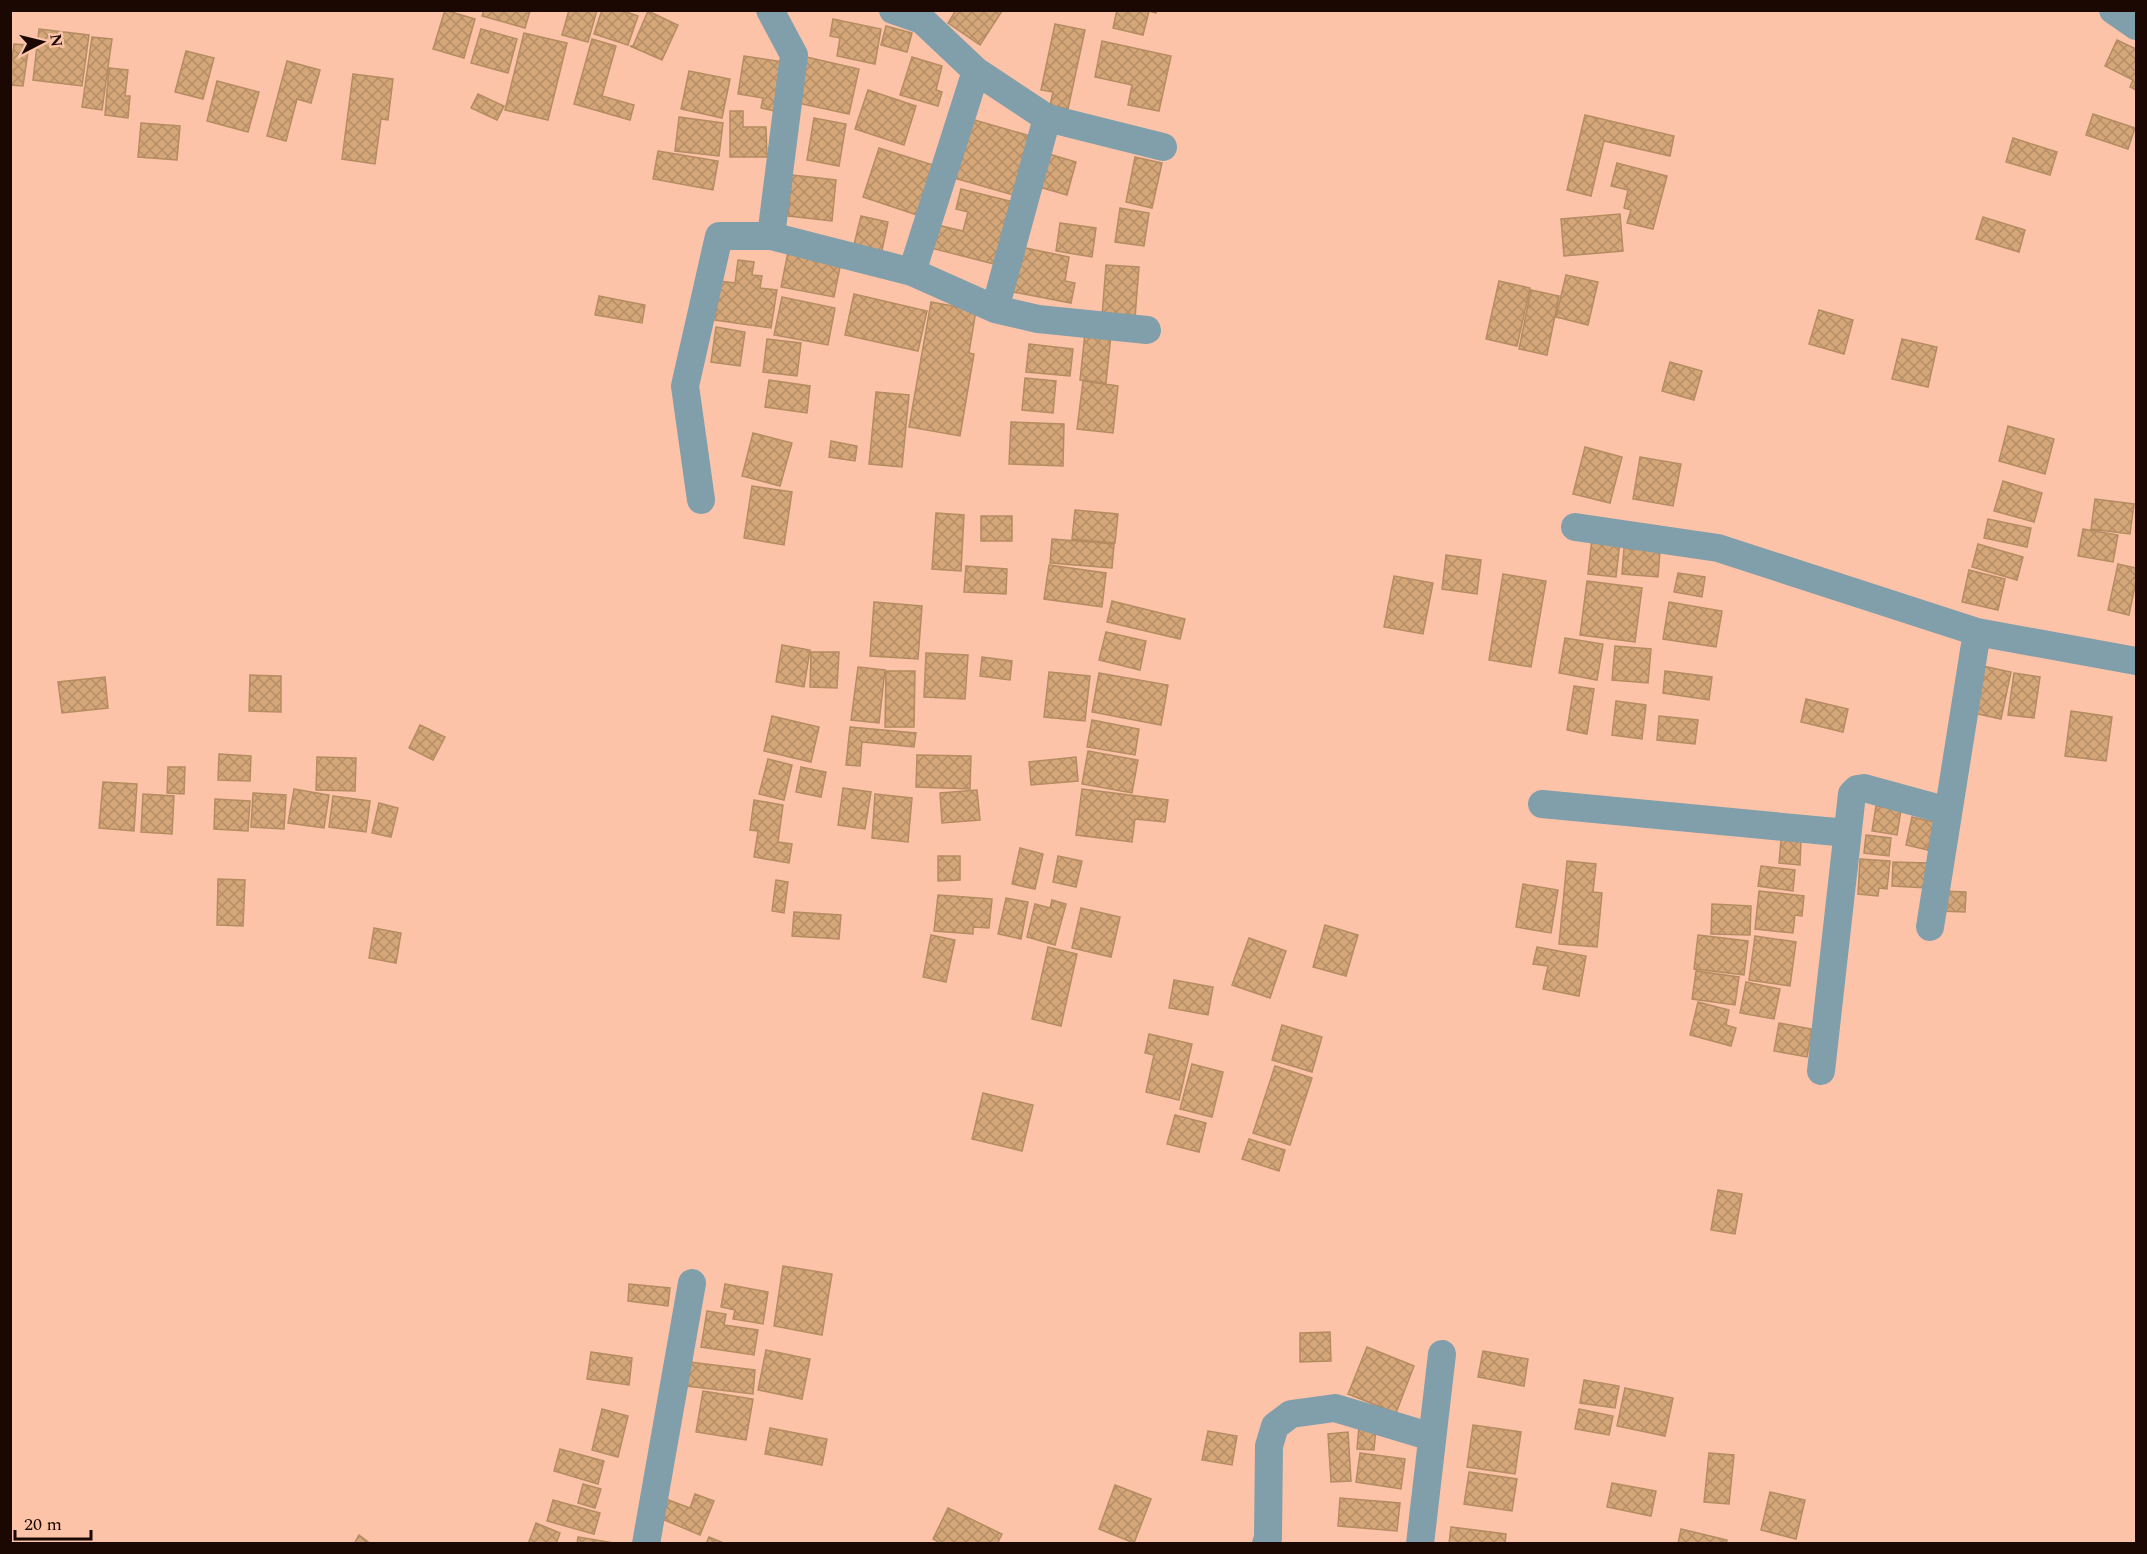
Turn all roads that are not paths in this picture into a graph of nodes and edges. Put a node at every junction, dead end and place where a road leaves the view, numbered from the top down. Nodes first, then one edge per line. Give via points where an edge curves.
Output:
1 (770, 10) edge
2 (893, 10) edge
3 (2113, 10) edge
4 (2136, 26) edge
5 (976, 71) junction
6 (1047, 118) junction
7 (1163, 147) dead end
8 (771, 236) junction
9 (912, 272) junction
10 (995, 309) junction
11 (1147, 330) dead end
12 (701, 500) dead end
13 (1575, 527) dead end
14 (1977, 632) junction
15 (2136, 661) edge
16 (1542, 804) dead end
17 (1948, 811) junction
18 (1847, 833) junction
19 (1930, 927) dead end
20 (1821, 1071) dead end
21 (692, 1283) dead end
22 (1442, 1354) dead end
23 (1432, 1437) junction
24 (646, 1544) edge
25 (1266, 1544) edge
26 (1420, 1544) edge

1 - 8 street via 794,55
2 - 5 street via 922,20
3 - 4 street
5 - 6 street
5 - 9 street
6 - 7 street
6 - 10 street
8 - 9 street
8 - 12 street via 719,236 685,386
9 - 10 street
10 - 11 street via 1038,319
13 - 14 street via 1718,548
14 - 15 street
14 - 17 street
16 - 18 street
17 - 18 street via 1857,789 1852,795
17 - 19 street
18 - 20 street
21 - 24 street
22 - 23 street
23 - 25 street via 1335,1408 1291,1414 1275,1426 1269,1446
23 - 26 street

